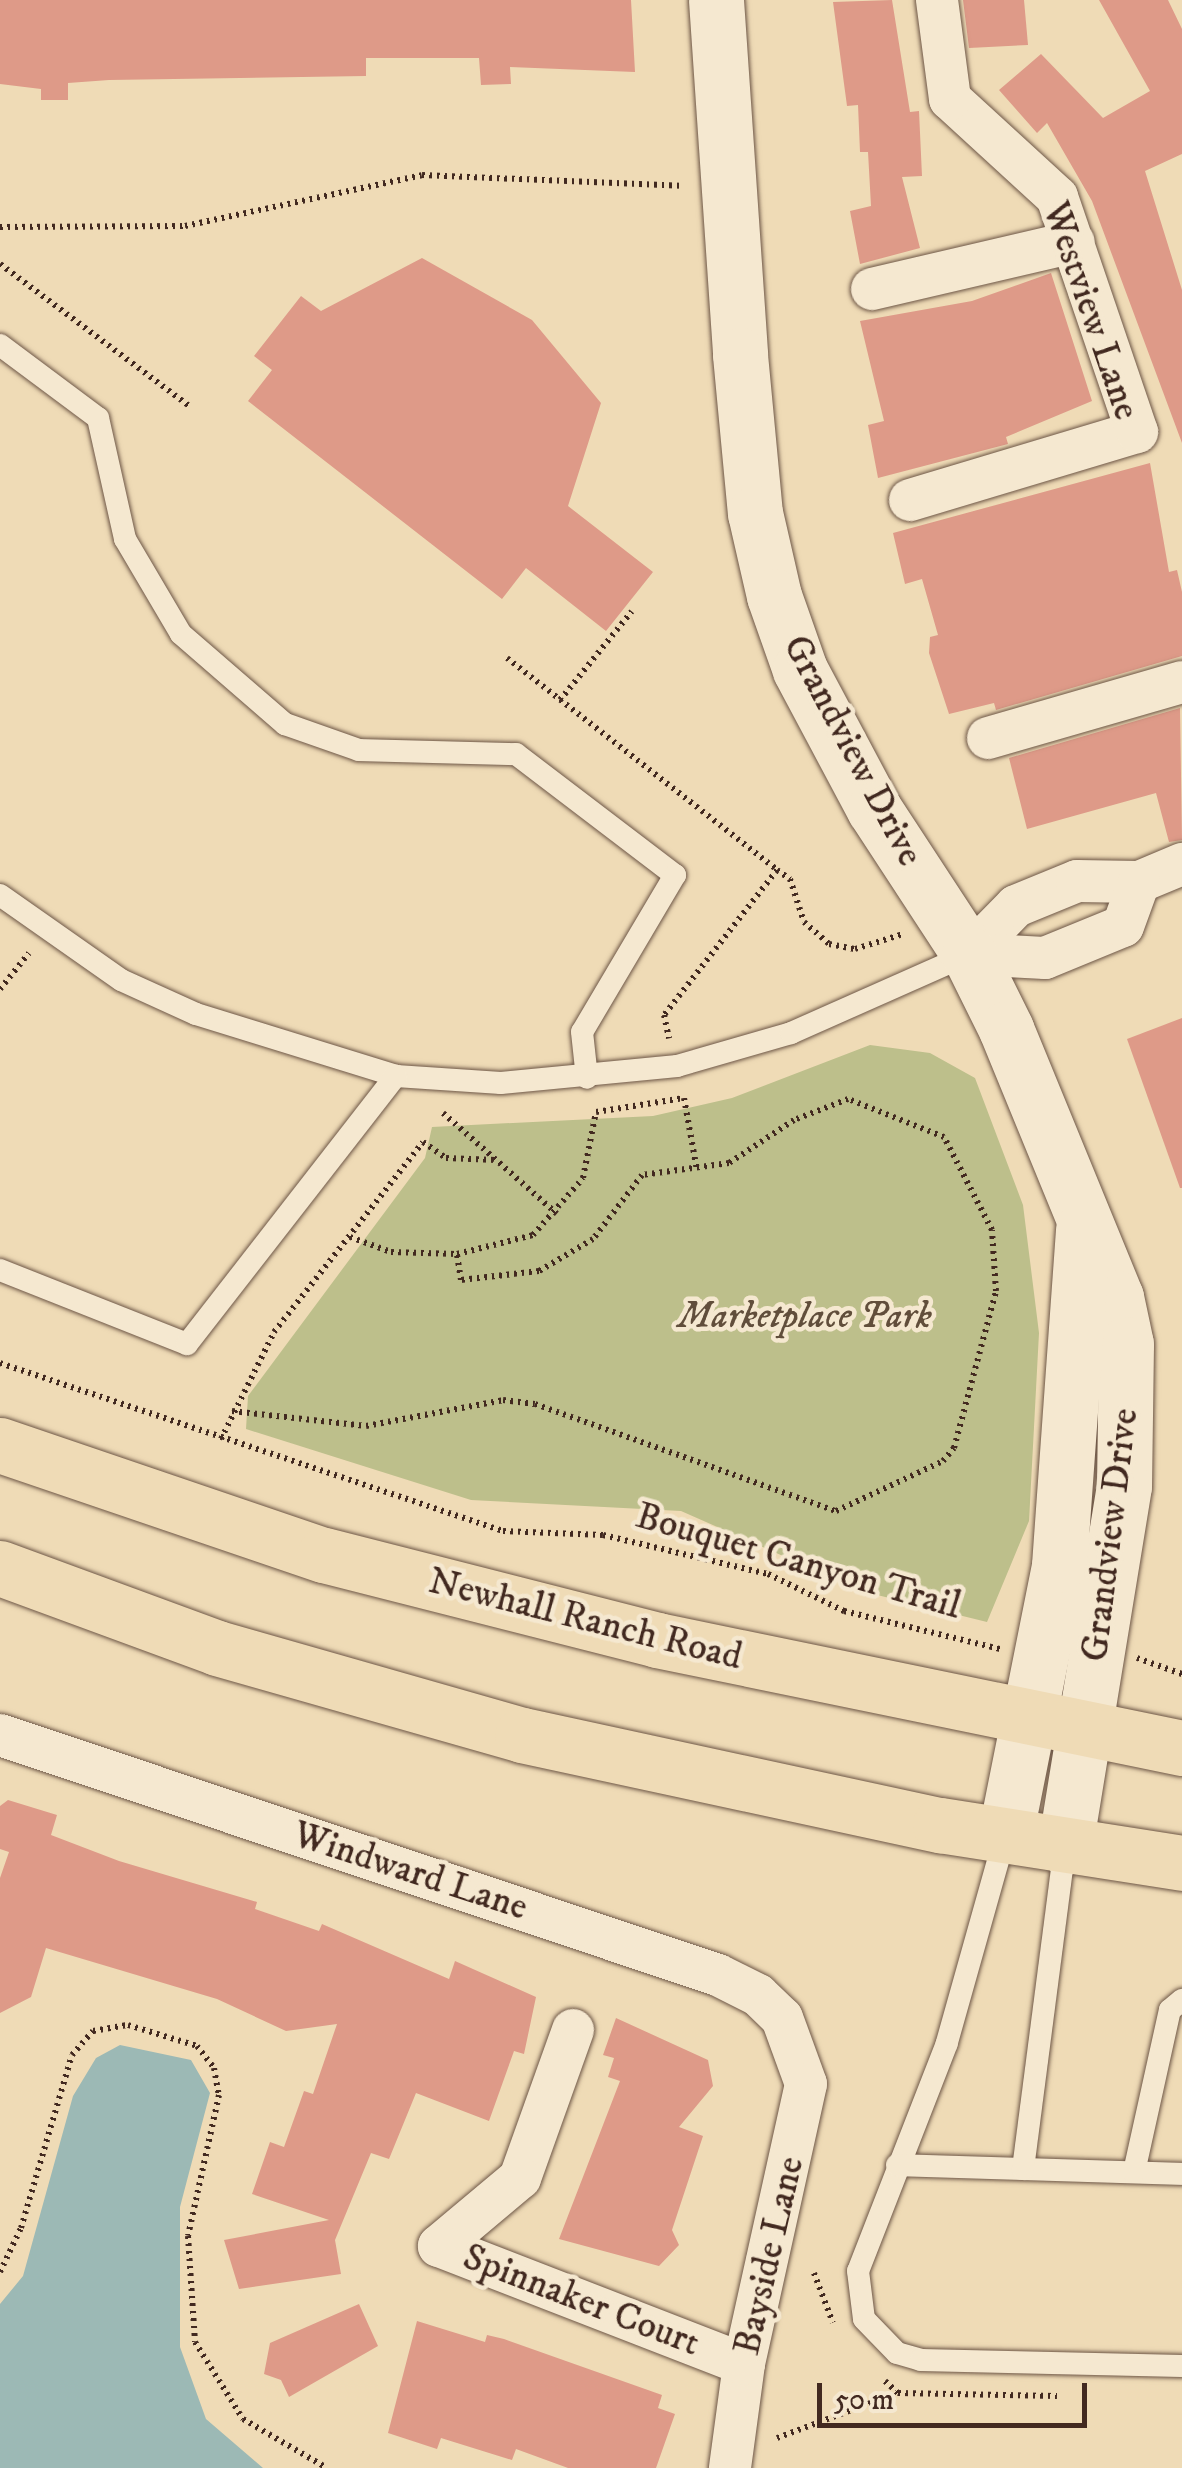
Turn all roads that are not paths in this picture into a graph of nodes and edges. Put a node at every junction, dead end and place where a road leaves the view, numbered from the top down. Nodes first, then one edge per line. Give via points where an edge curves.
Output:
1 (716, 0) edge
2 (937, 0) edge
3 (1074, 242) junction
4 (872, 288) dead end
5 (0, 346) edge
6 (910, 500) dead end
7 (1182, 682) edge
8 (988, 738) dead end
9 (1182, 864) edge
10 (1139, 882) junction
11 (0, 897) edge
12 (969, 954) junction
13 (396, 1076) junction
14 (587, 1078) junction
15 (1083, 1229) junction
16 (0, 1270) edge
17 (0, 1444) edge
18 (0, 1568) edge
19 (1029, 1720) junction
20 (1084, 1732) junction
21 (0, 1735) edge
22 (1182, 1748) edge
23 (1005, 1836) junction
24 (1065, 1847) junction
25 (1182, 1864) edge
26 (1182, 2000) edge
27 (573, 2030) dead end
28 (797, 2044) joint
29 (897, 2165) junction
30 (1022, 2170) junction
31 (1134, 2172) junction
32 (1182, 2174) edge
33 (744, 2364) junction
34 (1182, 2366) edge
35 (730, 2468) edge

1 - 12 street, Grandview Drive via 749,454 774,596 800,670 874,808
2 - 3 street, Westview Lane via 950,99 1057,197
3 - 4 street
3 - 6 street, Westview Lane via 1137,432
5 - 14 lane via 98,418 124,538 181,634 285,724 359,750 516,754 675,875 582,1032
7 - 8 street
9 - 10 street
10 - 12 street via 1078,881 1016,906
10 - 12 street via 1123,926 1045,958
11 - 13 lane via 120,980 291,1049
12 - 14 lane via 791,1033 678,1066
12 - 15 street, Grandview Drive via 1055,1139
13 - 14 lane
13 - 16 lane via 187,1344
15 - 19 street, Grandview Drive via 1060,1565
15 - 20 street, Grandview Drive via 1116,1297 1128,1384 1124,1486
17 - 19 main road, Newhall Ranch Road via 324,1555 656,1640
18 - 23 main road via 217,1648 522,1735
19 - 20 main road, Newhall Ranch Road
19 - 23 street, Grandview Drive
20 - 22 main road, Newhall Ranch Road
20 - 24 street, Grandview Drive
21 - 28 street, Windward Lane via 718,1975 758,1994
23 - 24 main road
23 - 29 lane via 947,2042
24 - 25 main road
24 - 30 lane
26 - 31 lane via 1170,2010
27 - 33 street, Spinnaker Court via 520,2178 439,2246
28 - 33 street, Bayside Lane via 806,2084 800,2128
29 - 30 lane
29 - 34 lane via 858,2271 857,2295 864,2318 897,2353 920,2360
30 - 31 lane
31 - 32 lane
33 - 35 street, Bayside Lane

